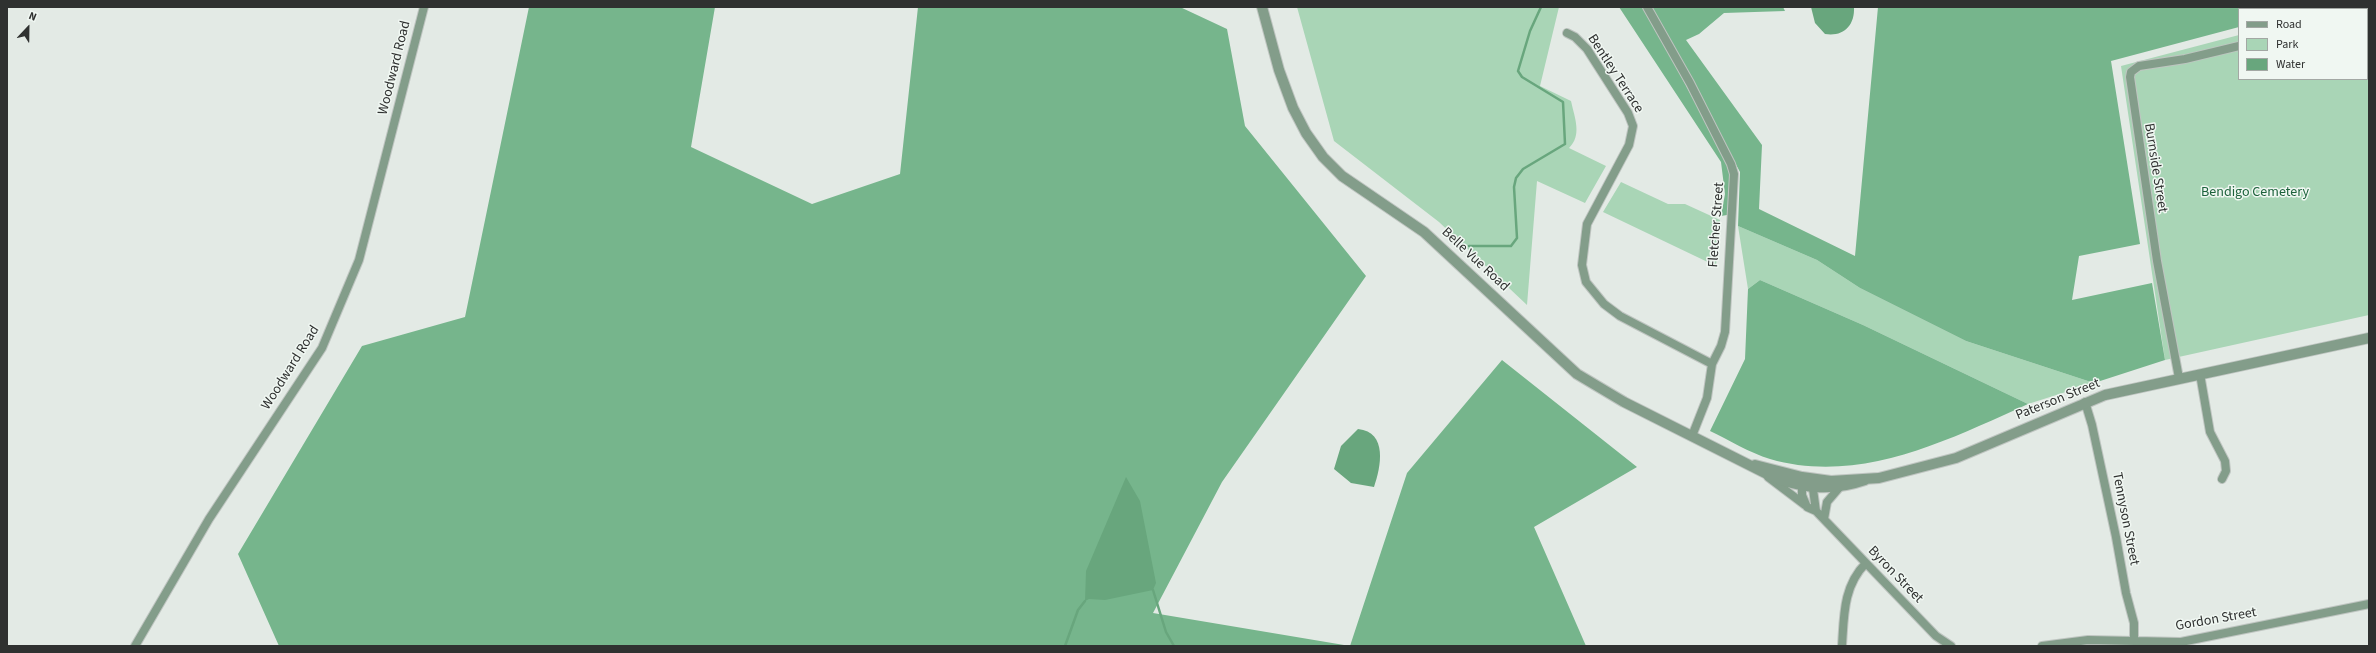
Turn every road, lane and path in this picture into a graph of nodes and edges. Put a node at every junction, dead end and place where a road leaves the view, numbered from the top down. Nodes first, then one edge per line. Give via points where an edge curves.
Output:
1 (424, 7) edge
2 (1262, 7) edge
3 (1647, 7) edge
4 (1567, 33) dead end
5 (2238, 46) edge
6 (2369, 338) edge
7 (1712, 364) junction
8 (2200, 374) junction
9 (2179, 378) junction
10 (2085, 402) junction
11 (1692, 436) junction
12 (1750, 464) junction
13 (1763, 473) junction
14 (1865, 480) junction
15 (2222, 480) dead end
16 (1807, 481) junction
17 (1839, 488) junction
18 (1807, 507) junction
19 (1816, 510) junction
20 (1824, 519) junction
21 (1866, 563) junction
22 (2369, 604) edge
23 (2134, 641) junction
24 (134, 646) edge
25 (1842, 646) edge
26 (1951, 646) edge
27 (2042, 646) edge

1 - 24 street, Woodward Road via 359,260 328,336 310,368 184,558
2 - 11 street, Belle Vue Road via 1279,70 1294,108 1306,133 1323,157 1342,176 1424,232 1577,374 1624,402
3 - 7 street, Fletcher Street via 1690,83 1734,174 1725,332
4 - 7 street, Bentley Terrace via 1587,49 1624,106 1633,126 1629,146 1586,224 1582,265 1586,282 1604,304 1620,316
5 - 9 street, Burnside Street via 2186,59 2139,66 2131,72 2130,77 2157,261
6 - 8 street, Paterson Street
7 - 11 street, Fletcher Street via 1707,398
8 - 9 street, Paterson Street
8 - 15 street via 2210,432 2225,460 2226,470
9 - 10 street, Paterson Street
10 - 14 street, Paterson Street via 1956,458
10 - 23 street, Tennyson Street via 2092,424 2134,623
11 - 12 street, Belle Vue Road
12 - 13 street, Belle Vue Road
12 - 16 street, Belle Vue Road
13 - 16 street, Belle Vue Road
13 - 18 street, Byron Street
14 - 16 street, Paterson Street
14 - 17 street, Belle Vue Road
16 - 17 street, Belle Vue Road
16 - 18 street via 1802,495
16 - 19 street
17 - 20 street via 1827,502
18 - 19 street, Byron Street
19 - 20 street, Byron Street
20 - 21 street, Byron Street
21 - 25 street via 1848,591
21 - 26 street, Byron Street via 1936,636
22 - 23 street, Gordon Street via 2191,640
23 - 27 street, Gordon Street via 2082,640

